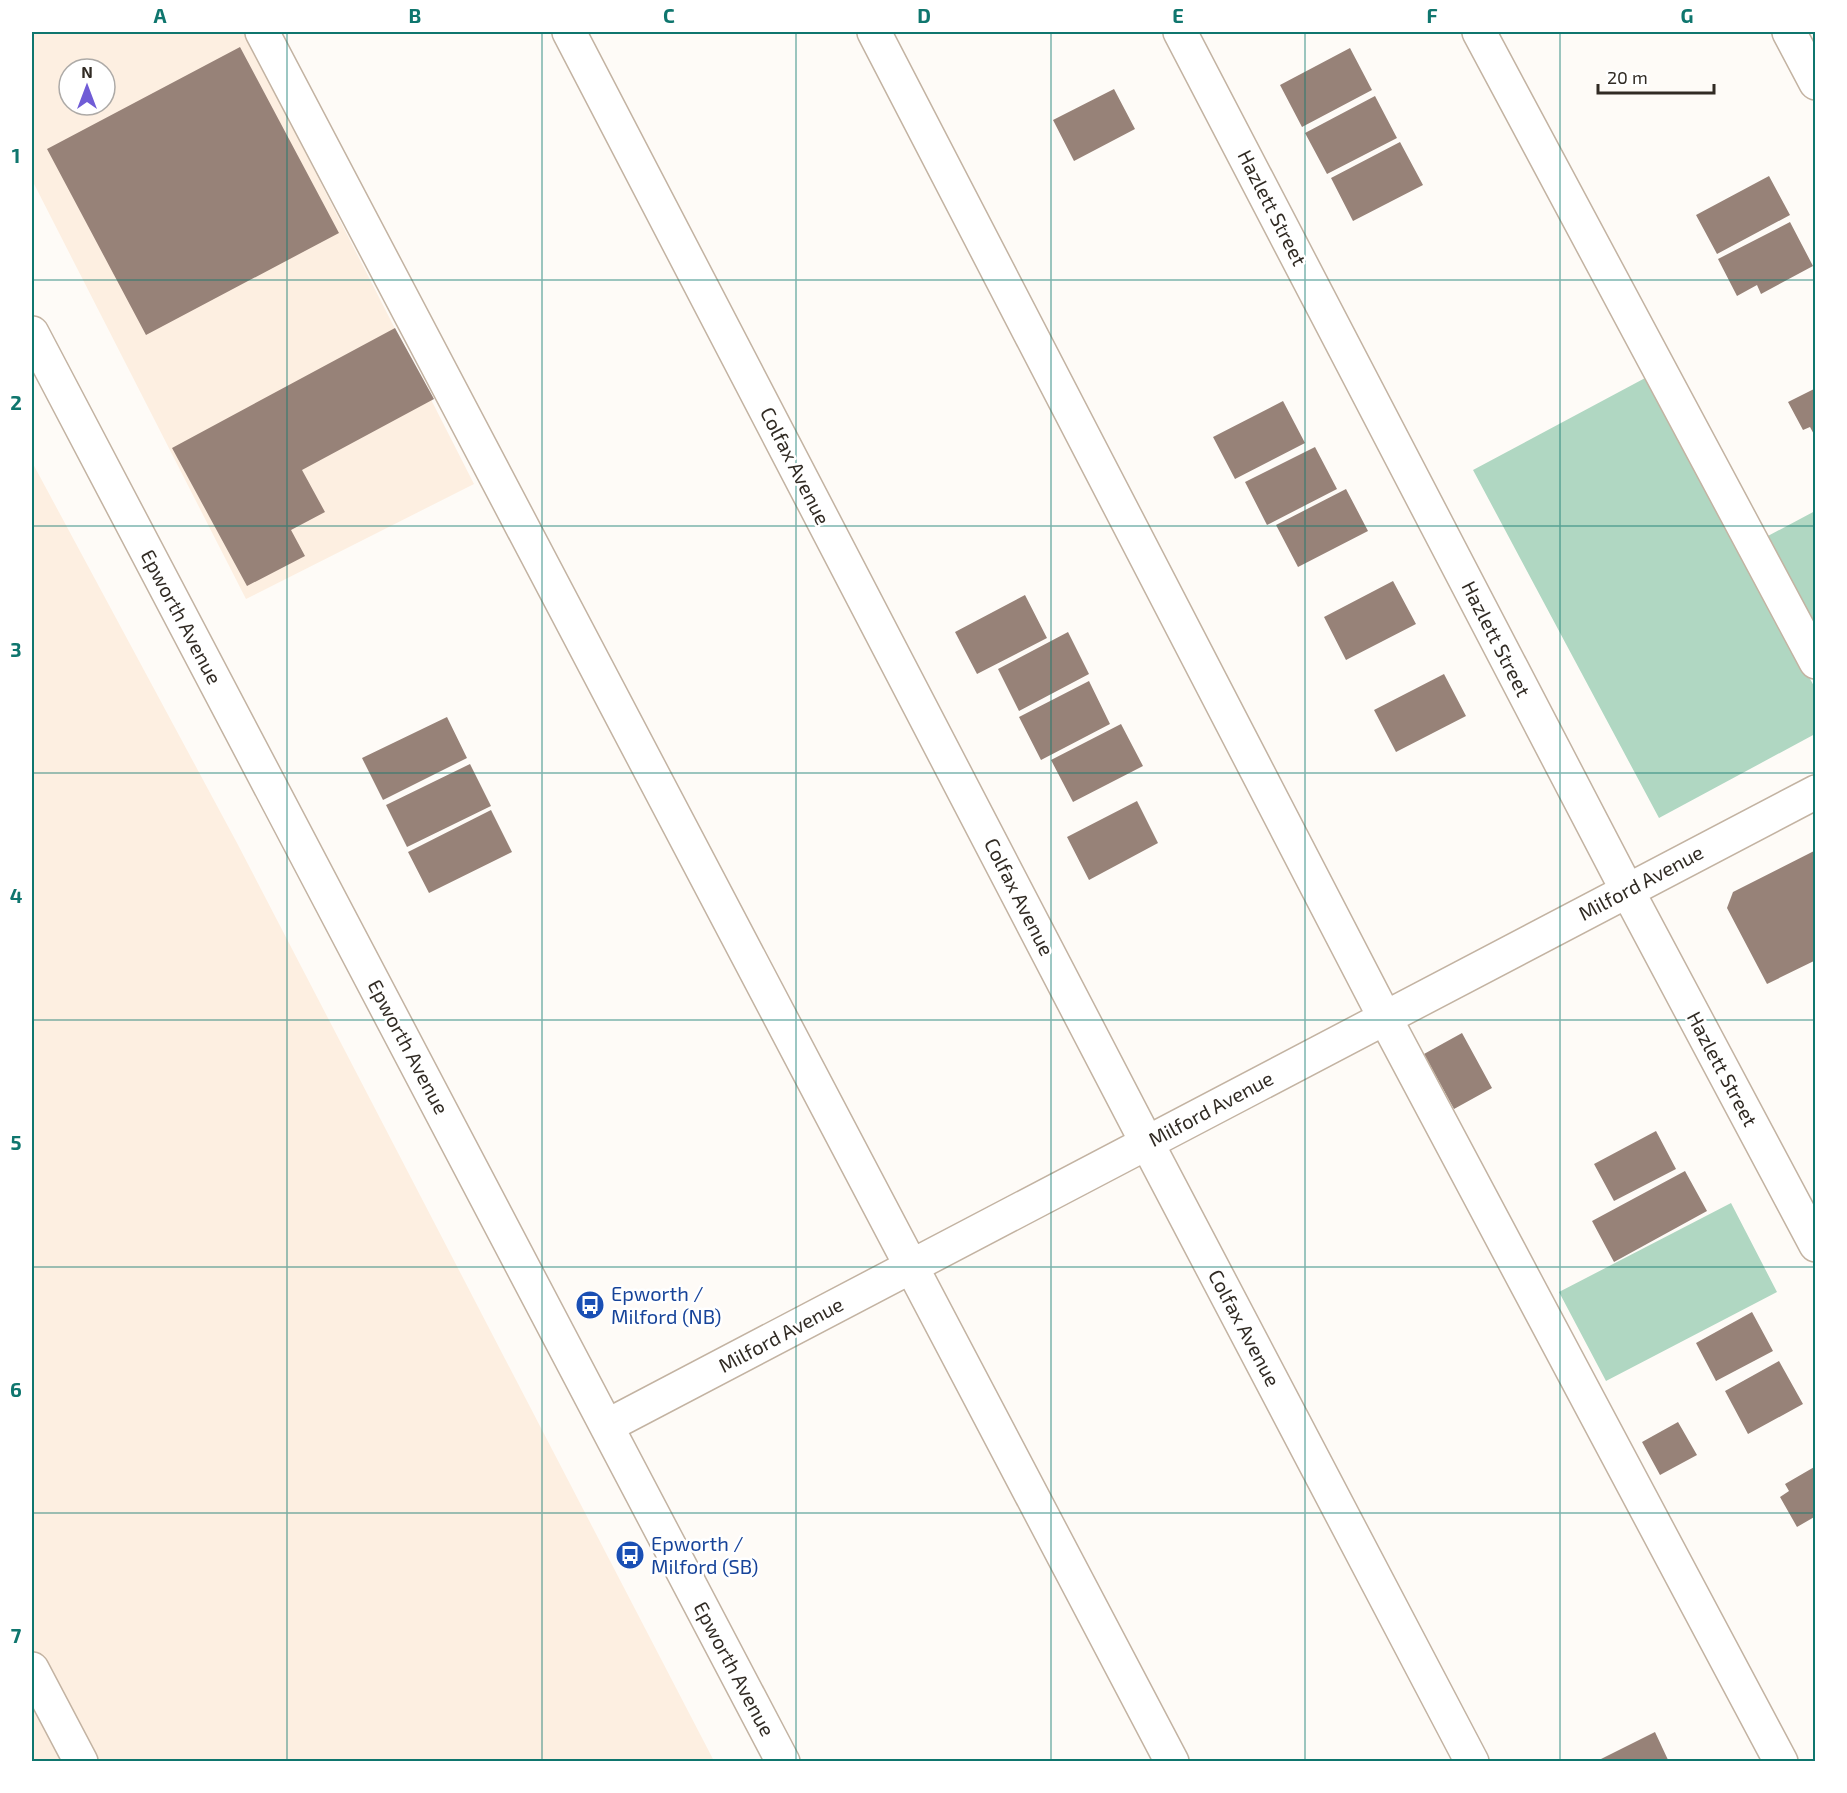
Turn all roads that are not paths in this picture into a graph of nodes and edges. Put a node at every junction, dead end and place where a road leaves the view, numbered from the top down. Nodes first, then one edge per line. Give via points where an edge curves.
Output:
1 (262, 32) edge
2 (568, 32) edge
3 (874, 32) edge
4 (1180, 32) edge
5 (1479, 32) edge
6 (1789, 32) edge
7 (1815, 83) edge
8 (32, 333) edge
9 (1815, 662) edge
10 (1815, 792) edge
11 (1626, 890) junction
12 (1385, 1018) junction
13 (1147, 1143) junction
14 (1815, 1245) edge
15 (911, 1267) junction
16 (607, 1426) junction
17 (32, 1669) edge
18 (81, 1761) edge
19 (783, 1761) edge
20 (1172, 1761) edge
21 (1472, 1761) edge
22 (1781, 1761) edge

1 - 15 street
2 - 13 street, Colfax Avenue
3 - 12 street
4 - 11 street, Hazlett Street
5 - 9 street
6 - 7 street
8 - 16 street, Epworth Avenue
10 - 11 street, Milford Avenue
11 - 12 street, Milford Avenue
11 - 14 street, Hazlett Street
12 - 13 street, Milford Avenue
12 - 22 street
13 - 15 street, Milford Avenue
13 - 21 street, Colfax Avenue
15 - 16 street, Milford Avenue
15 - 20 street
16 - 19 street, Epworth Avenue
17 - 18 street

